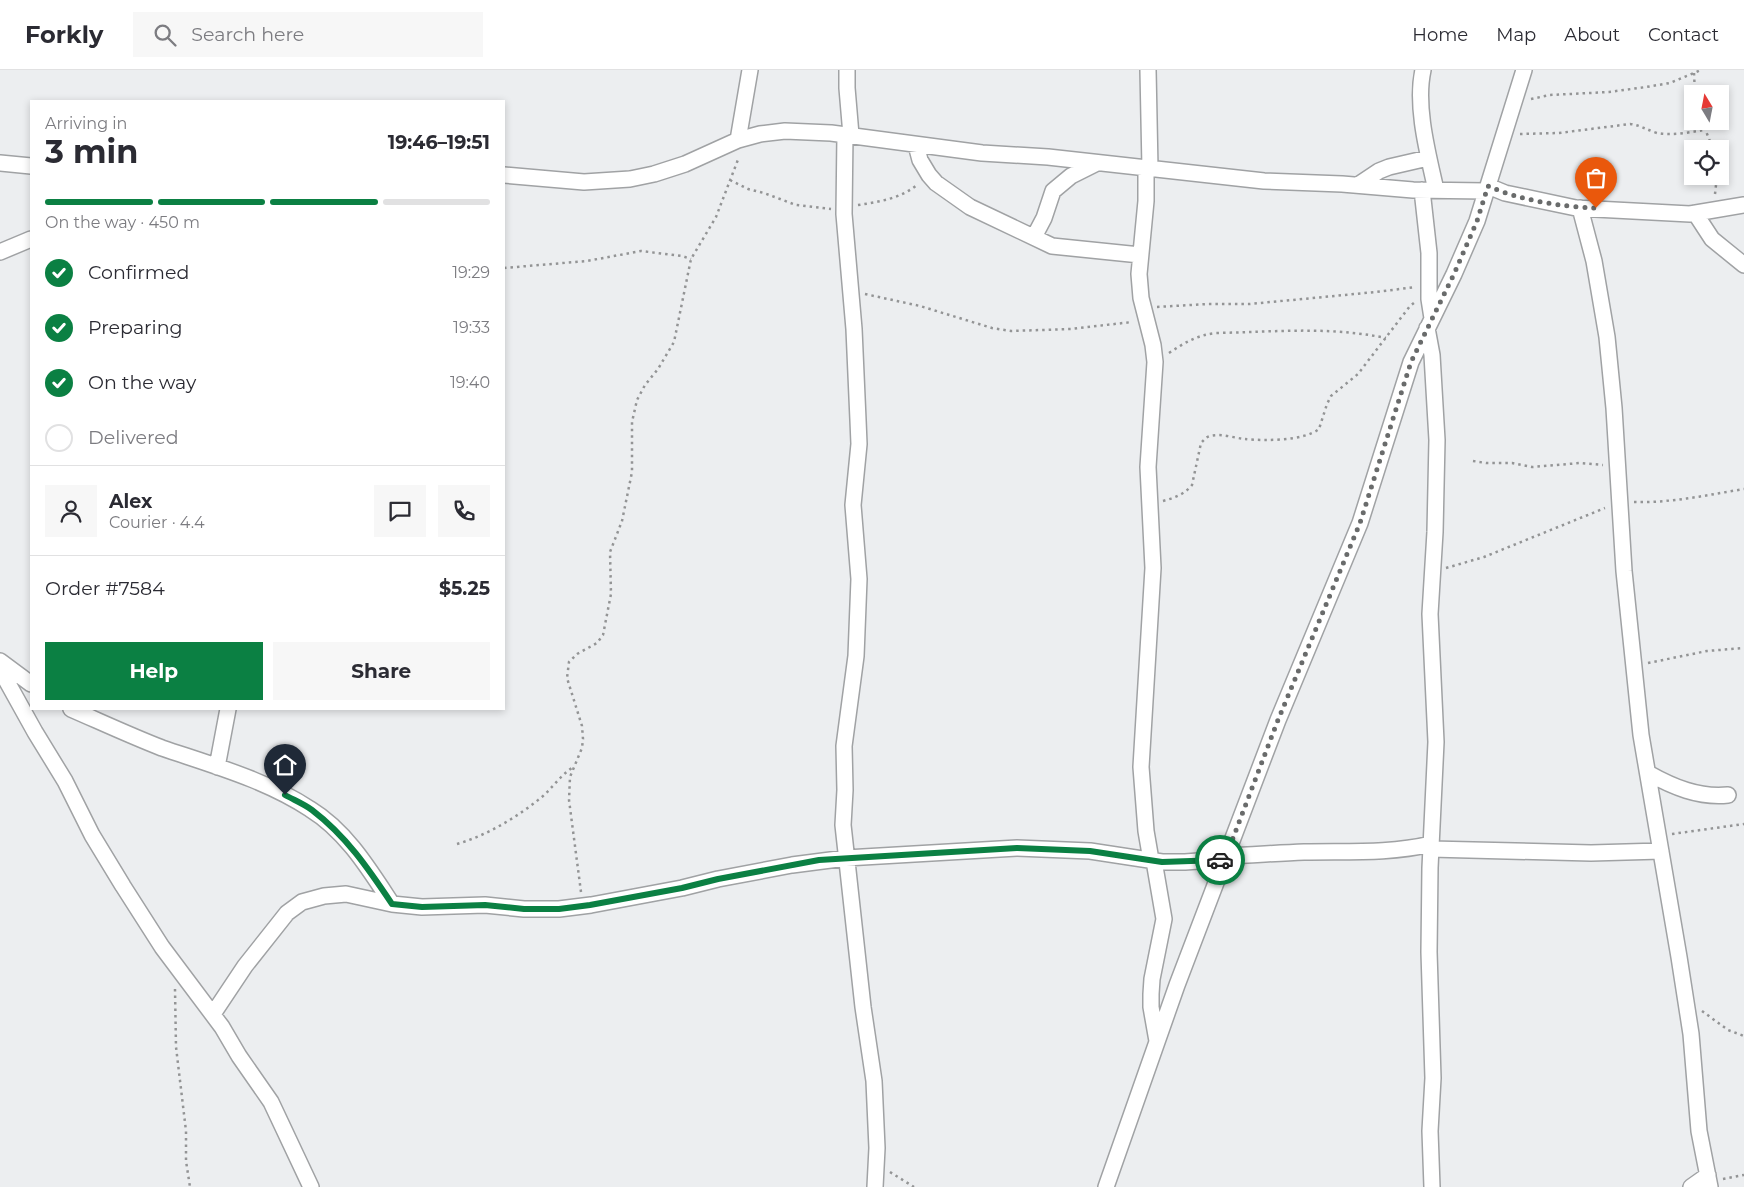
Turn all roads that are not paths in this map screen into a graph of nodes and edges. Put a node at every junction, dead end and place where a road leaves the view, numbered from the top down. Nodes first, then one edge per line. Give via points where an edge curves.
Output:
1 (750, 70) edge
2 (847, 70) edge
3 (1148, 70) edge
4 (1422, 70) edge
5 (1524, 70) edge
6 (848, 135) junction
7 (741, 139) junction
8 (916, 144) junction
9 (1428, 158) junction
10 (0, 163) edge
11 (1097, 163) junction
12 (30, 166) edge
13 (1148, 167) junction
14 (505, 175) edge
15 (1358, 185) junction
16 (1487, 188) junction
17 (1429, 190) junction
18 (1744, 205) edge
19 (1580, 208) junction
20 (1695, 213) junction
21 (1034, 237) junction
22 (30, 238) edge
23 (0, 252) edge
24 (1140, 255) junction
25 (1744, 265) edge
26 (1430, 323) junction
27 (0, 660) edge
28 (0, 669) edge
29 (30, 683) edge
30 (73, 710) edge
31 (228, 710) edge
32 (217, 767) junction
33 (1648, 773) junction
34 (1728, 795) dead end
35 (1660, 844) junction
36 (1431, 847) junction
37 (846, 858) junction
38 (1226, 858) junction
39 (1152, 860) junction
40 (392, 904) junction
41 (213, 1014) junction
42 (1157, 1042) junction
43 (1709, 1181) edge
44 (312, 1187) edge
45 (875, 1187) edge
46 (1106, 1187) edge
47 (1432, 1187) edge
48 (1690, 1187) edge

1 - 7 street
2 - 6 street
3 - 13 street
4 - 9 street via 1420,92
5 - 16 street
6 - 7 street via 785,131
6 - 8 street
6 - 37 street via 844,208 858,402 859,444 853,505 859,579 856,656 844,746
7 - 14 street via 685,164 630,179 584,182
8 - 11 street
8 - 21 street via 927,174 936,183 970,207
9 - 15 street via 1389,167
9 - 17 street
10 - 12 street
11 - 13 street
11 - 21 street via 1071,176 1053,191
13 - 15 street via 1264,181
13 - 24 street
15 - 17 street
16 - 17 street
16 - 19 street
16 - 26 street via 1477,221
17 - 26 street
18 - 20 street
19 - 20 street
19 - 33 street via 1594,261 1605,328 1614,408 1624,571
20 - 25 street via 1712,239
21 - 24 street via 1052,246
22 - 23 street
24 - 39 street via 1139,274 1155,362 1148,468 1153,568 1142,767 1146,832
26 - 36 street via 1437,440 1431,633 1436,742
26 - 38 street via 1411,362 1360,523 1278,720
27 - 29 street
28 - 41 street via 123,886 162,947
30 - 32 street
31 - 32 street
32 - 40 street via 272,788 311,809 344,838
33 - 34 street via 1694,793
33 - 35 street
35 - 36 street via 1592,853
35 - 43 street via 1691,1034 1699,1131
36 - 38 street via 1368,853 1303,852
36 - 47 street
37 - 39 street via 1017,848 1090,851
37 - 40 street via 792,865 559,909
37 - 45 street via 874,1081
38 - 39 street via 1185,862
38 - 42 street
39 - 42 street via 1164,918 1152,979 1152,1018
40 - 41 street via 346,894 302,902 287,913 260,946
41 - 44 street via 271,1102
42 - 46 street
43 - 48 street

